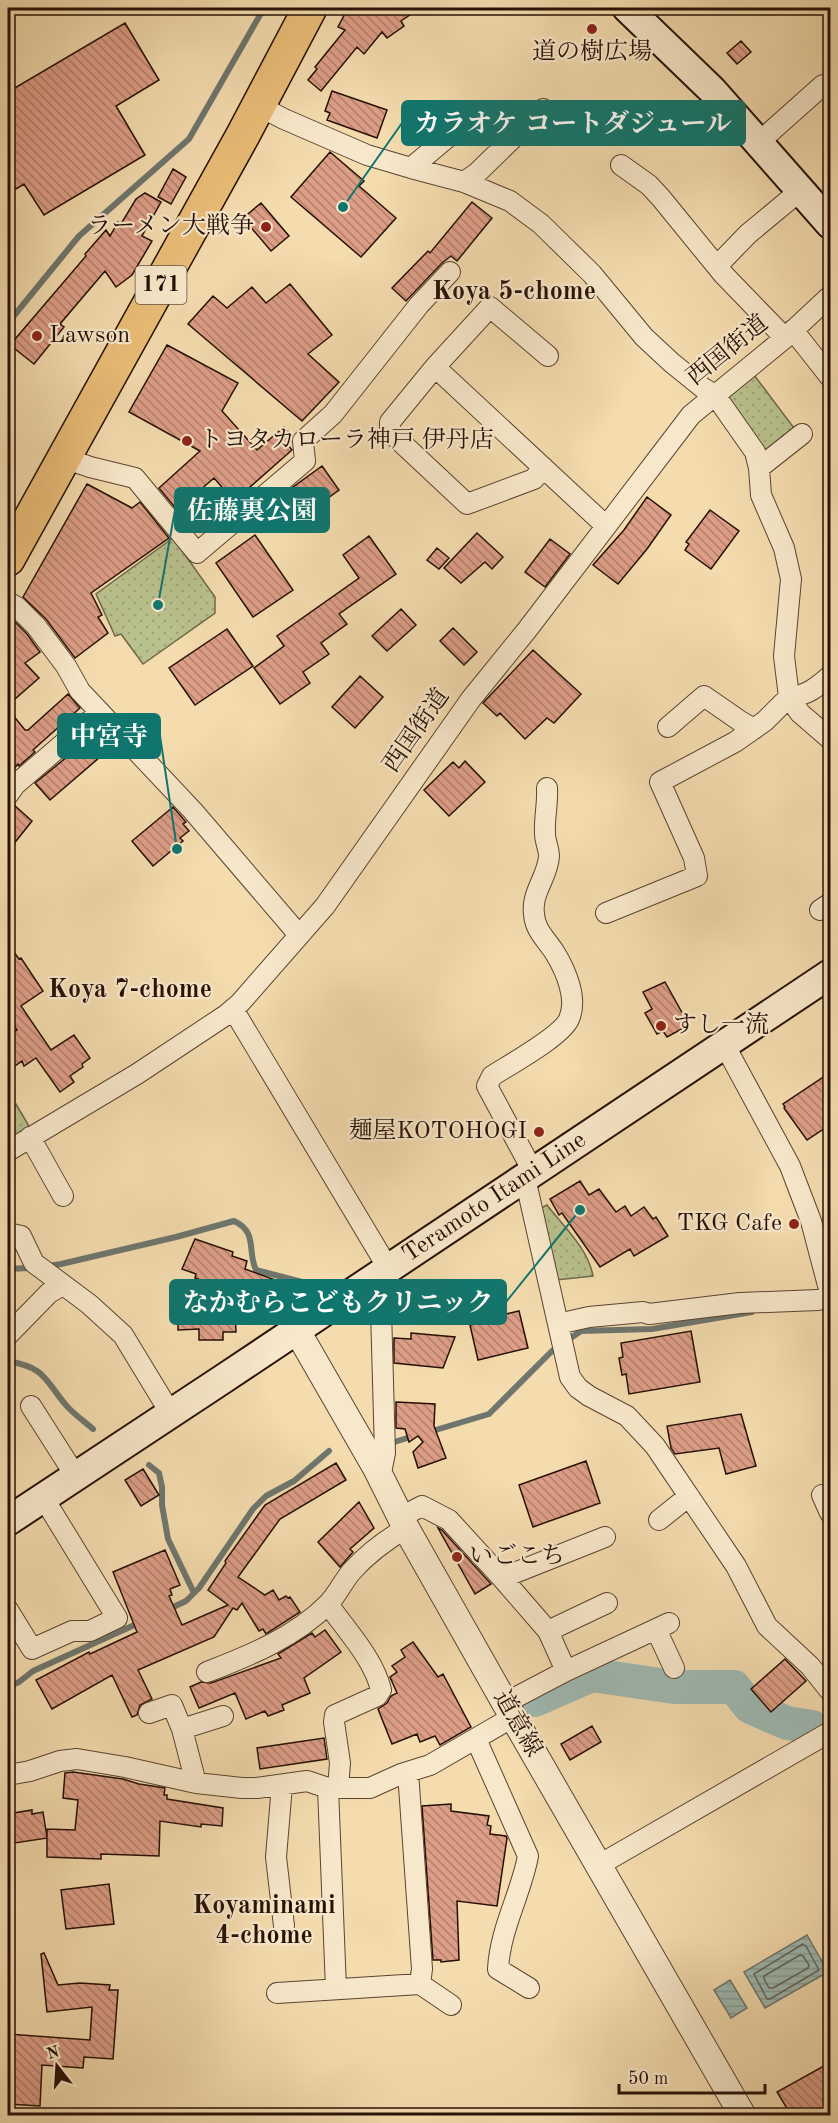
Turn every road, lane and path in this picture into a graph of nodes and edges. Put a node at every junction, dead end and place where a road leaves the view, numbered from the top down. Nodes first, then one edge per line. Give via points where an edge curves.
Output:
1 (310, 8) edge
2 (627, 8) edge
3 (823, 85) dead end
4 (257, 105) junction
5 (543, 109) dead end
6 (759, 142) junction
7 (504, 146) junction
8 (621, 165) dead end
9 (411, 168) junction
10 (465, 182) junction
11 (801, 190) junction
12 (831, 224) edge
13 (718, 266) junction
14 (450, 272) dead end
15 (831, 296) edge
16 (789, 334) junction
17 (548, 356) dead end
18 (435, 367) junction
19 (831, 377) edge
20 (715, 395) junction
21 (802, 434) dead end
22 (64, 458) junction
23 (543, 467) junction
24 (759, 468) junction
25 (606, 526) junction
26 (8, 560) edge
27 (8, 602) edge
28 (831, 676) edge
29 (789, 697) junction
30 (100, 712) junction
31 (668, 727) dead end
32 (754, 729) junction
33 (831, 739) edge
34 (546, 788) dead end
35 (8, 795) edge
36 (606, 913) dead end
37 (299, 934) junction
38 (831, 974) edge
39 (233, 1009) junction
40 (724, 1044) junction
41 (30, 1137) junction
42 (8, 1151) edge
43 (525, 1178) junction
44 (63, 1196) dead end
45 (8, 1233) edge
46 (378, 1275) junction
47 (63, 1286) junction
48 (831, 1295) edge
49 (558, 1324) junction
50 (296, 1329) junction
51 (8, 1335) edge
52 (31, 1406) dead end
53 (171, 1413) junction
54 (75, 1475) junction
55 (380, 1477) junction
56 (689, 1496) junction
57 (43, 1497) junction
58 (659, 1520) dead end
59 (8, 1521) edge
60 (404, 1523) junction
61 (593, 1536) dead end
62 (502, 1578) junction
63 (607, 1603) dead end
64 (328, 1604) junction
65 (8, 1610) edge
66 (548, 1631) junction
67 (674, 1668) dead end
68 (566, 1671) junction
69 (207, 1672) dead end
70 (831, 1691) edge
71 (509, 1710) junction
72 (149, 1713) dead end
73 (223, 1716) dead end
74 (182, 1729) junction
75 (829, 1735) edge
76 (476, 1739) junction
77 (408, 1772) junction
78 (8, 1775) edge
79 (196, 1783) junction
80 (282, 1785) junction
81 (333, 1788) junction
82 (598, 1865) junction
83 (284, 1926) dead end
84 (420, 1984) junction
85 (529, 1988) dead end
86 (336, 1989) junction
87 (277, 1993) dead end
88 (452, 2005) dead end
89 (743, 2115) edge

1 - 4 highway, 171
2 - 6 main road via 712,90
3 - 6 street
4 - 9 street via 367,154
4 - 22 highway, 171
5 - 7 street
6 - 11 main road
7 - 9 street via 474,115
7 - 10 street
8 - 13 street via 649,185
9 - 10 street
10 - 20 street via 510,201 541,224 592,274 644,337
11 - 12 main road
11 - 13 street
13 - 16 street
14 - 22 street via 333,414 303,441 305,461 196,553 135,478
15 - 16 street, 西国街道
16 - 19 street
16 - 20 street, 西国街道
17 - 18 street via 490,307
18 - 23 street
18 - 23 street via 394,414 390,432 467,504 534,479
20 - 24 street via 755,452
20 - 25 street, 西国街道 via 691,415
21 - 24 street
22 - 26 highway, 171
23 - 25 street
24 - 29 street via 761,495 784,548 791,579 784,656
25 - 37 street, 西国街道 via 471,699 325,906
27 - 30 street via 36,626 80,691
28 - 29 street via 813,690
29 - 32 street
29 - 33 street via 800,713
30 - 35 street
30 - 37 street via 193,811
31 - 32 street via 700,690
32 - 36 street via 723,753 660,782 694,858 697,876
34 - 43 street via 544,833 549,857 534,898 534,915 539,933 567,976 573,1000 569,1020 555,1035 492,1076 487,1086 529,1164
37 - 39 street, 西国街道
38 - 40 main road, Teramoto Itami Line
39 - 41 street, 西国街道 via 136,1074
39 - 46 street
40 - 43 main road, Teramoto Itami Line
40 - 48 street via 790,1166 812,1221
41 - 42 street, 西国街道
41 - 44 street
43 - 46 main road, Teramoto Itami Line
43 - 49 street
45 - 47 street via 21,1236 34,1263
46 - 50 main road, Teramoto Itami Line
46 - 55 street via 385,1453
47 - 51 street via 49,1293
47 - 53 street via 123,1335
48 - 49 street via 818,1300 740,1303 590,1317
49 - 56 street via 570,1377 578,1388 627,1416 655,1446
50 - 53 main road, Teramoto Itami Line
50 - 55 street, 道意線
52 - 54 street
53 - 54 main road, Teramoto Itami Line
54 - 57 main road, Teramoto Itami Line
55 - 60 street, 道意線
56 - 58 street
56 - 70 street via 736,1566 767,1626
57 - 59 main road, Teramoto Itami Line
57 - 65 street via 117,1618 90,1631 72,1631 32,1649
60 - 62 street via 422,1506 449,1520
60 - 64 street via 351,1571
60 - 71 street, 道意線
61 - 62 street
62 - 66 street
63 - 66 street
64 - 69 street via 287,1635
64 - 81 street via 370,1664 381,1690 377,1696 334,1715 339,1763
66 - 68 street
67 - 68 street via 663,1626 618,1639
68 - 71 street
71 - 76 street
71 - 82 street, 道意線
72 - 74 street via 172,1705
73 - 74 street
74 - 79 street
75 - 82 street
76 - 77 street via 430,1765
76 - 85 street via 528,1856 512,1903 498,1969
77 - 81 street via 370,1788
77 - 84 street
78 - 79 street via 77,1759
79 - 80 street via 242,1788
80 - 81 street via 307,1781
80 - 83 street via 276,1857
81 - 86 street
82 - 89 street, 道意線
84 - 86 street
84 - 88 street
86 - 87 street

